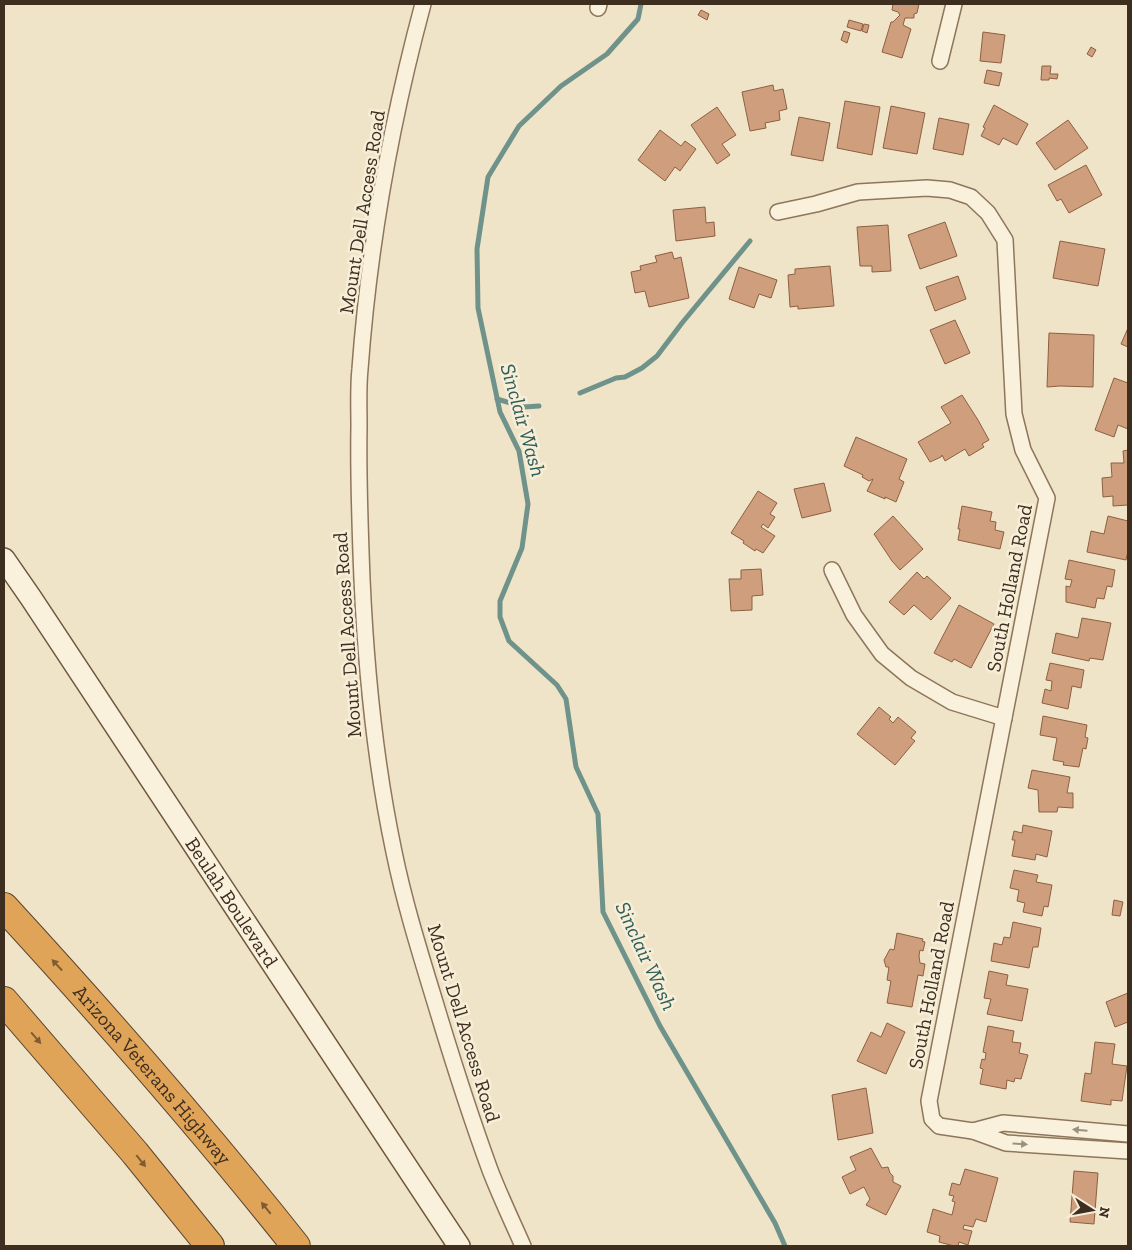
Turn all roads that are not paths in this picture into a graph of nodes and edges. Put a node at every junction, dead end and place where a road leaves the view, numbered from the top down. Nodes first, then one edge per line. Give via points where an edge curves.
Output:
1 (423, 4) edge
2 (954, 4) edge
3 (940, 61) dead end
4 (778, 212) dead end
5 (4, 560) edge
6 (832, 570) dead end
7 (1004, 718) junction
8 (4, 907) edge
9 (4, 1001) edge
10 (973, 1131) junction
11 (1128, 1134) edge
12 (1128, 1151) edge
13 (210, 1246) edge
14 (296, 1246) edge
15 (459, 1246) edge
16 (523, 1246) edge

1 - 16 street, Mount Dell Access Road via 404,78 380,203 360,371 358,495 365,638 382,789 407,906 460,1082 491,1171
2 - 3 street
4 - 7 street, South Holland Road via 858,192 950,190 971,197 988,213 1005,240 1014,414 1023,450 1046,498
5 - 15 main road, Beulah Boulevard
6 - 7 street via 854,615 882,654 911,678 952,702
7 - 10 street, South Holland Road via 929,1101 932,1119 939,1126
14 -> 8 highway, Arizona Veterans Highway via 179,1103
9 -> 13 highway
11 -> 10 street, South Holland Road via 1003,1124
10 -> 12 street, South Holland Road via 1006,1143

